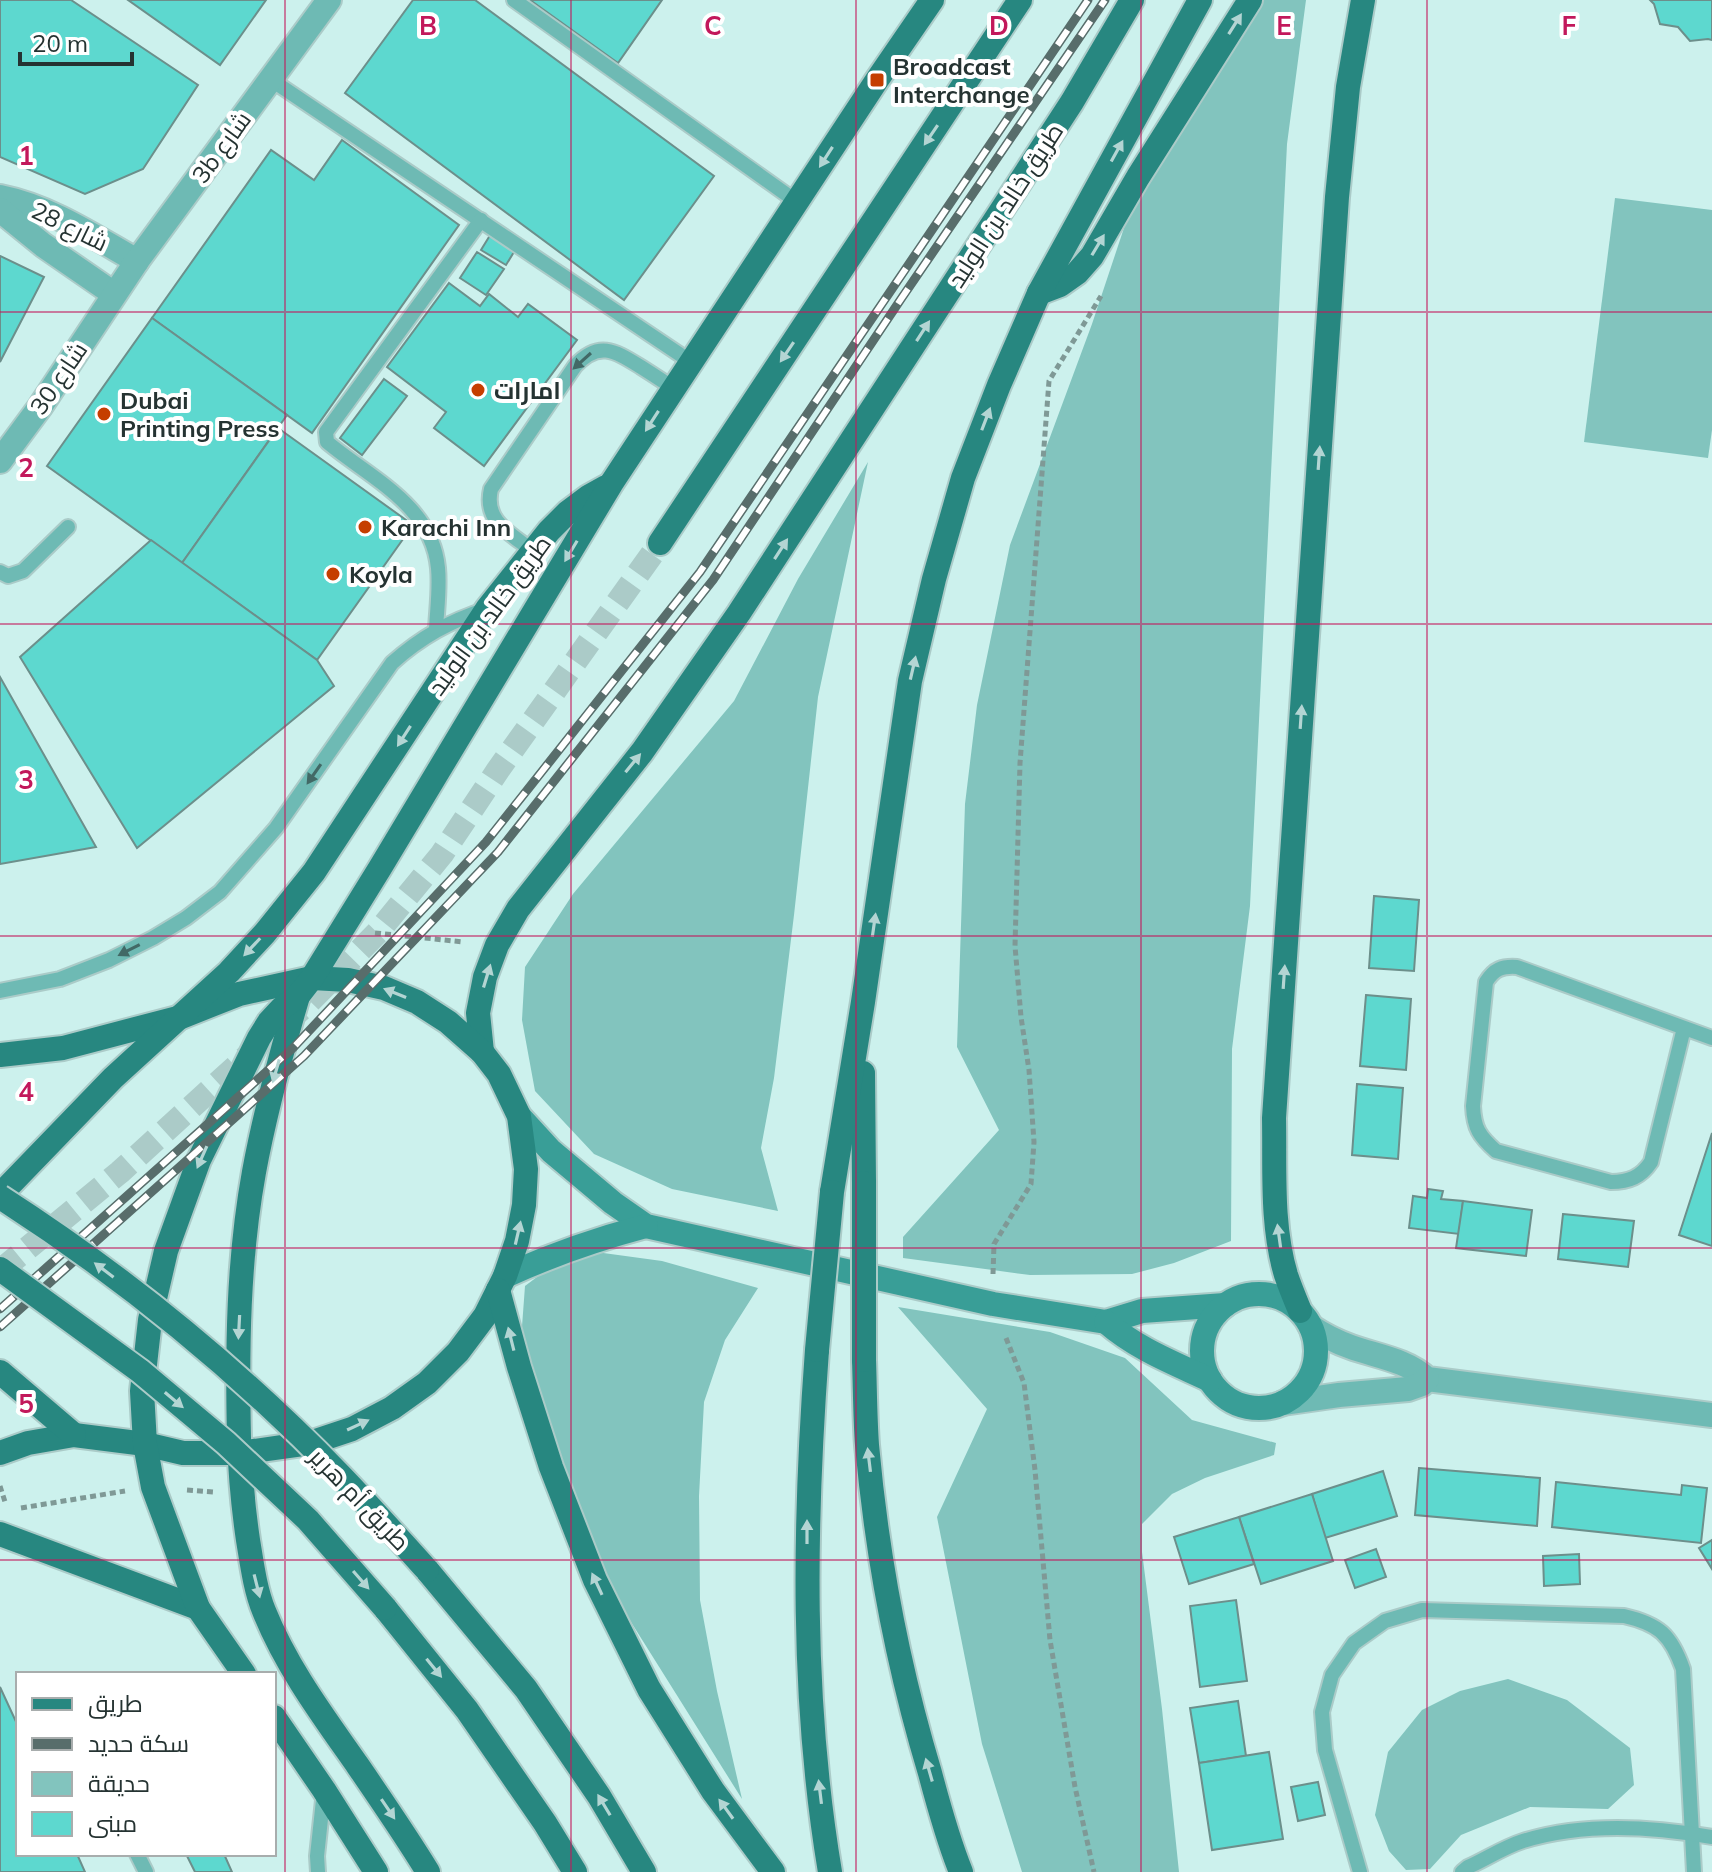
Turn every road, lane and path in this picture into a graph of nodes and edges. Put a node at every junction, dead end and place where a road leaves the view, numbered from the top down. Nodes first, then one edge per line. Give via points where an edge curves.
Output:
1 (329, 0) edge
2 (514, 0) edge
3 (932, 0) edge
4 (1020, 0) edge
5 (1132, 0) edge
6 (1200, 0) edge
7 (1250, 0) edge
8 (1363, 0) edge
9 (270, 79) junction
10 (0, 197) edge
11 (797, 202) junction
12 (0, 210) edge
13 (481, 220) junction
14 (137, 261) junction
15 (1107, 286) dead end
16 (1039, 293) junction
17 (114, 294) junction
18 (691, 362) junction
19 (673, 388) junction
20 (0, 461) edge
21 (611, 484) junction
22 (68, 527) dead end
23 (660, 543) tunnel mouth
24 (534, 552) junction
25 (0, 572) edge
26 (487, 609) junction
27 (436, 629) junction
28 (305, 987) junction
29 (0, 991) edge
30 (863, 1002) junction
31 (181, 1017) junction
32 (1684, 1028) junction
33 (1712, 1038) edge
34 (482, 1052) junction
35 (0, 1055) edge
36 (519, 1116) junction
37 (0, 1196) edge
38 (646, 1226) junction
39 (0, 1269) edge
40 (502, 1283) junction
41 (993, 1304) junction
42 (1225, 1305) junction
43 (1305, 1319) junction
44 (1106, 1322) junction
45 (0, 1372) edge
46 (1427, 1379) junction
47 (1210, 1380) junction
48 (1283, 1403) junction
49 (1712, 1415) edge
50 (74, 1435) junction
51 (145, 1444) junction
52 (0, 1453) edge
53 (240, 1453) junction
54 (0, 1534) edge
55 (198, 1608) junction
56 (243, 1672) edge
57 (276, 1720) edge
58 (324, 1790) junction
59 (1693, 1833) junction
60 (1712, 1837) edge
61 (830, 1870) edge
62 (318, 1872) edge
63 (376, 1872) edge
64 (428, 1872) edge
65 (575, 1872) edge
66 (644, 1872) edge
67 (773, 1872) edge
68 (961, 1872) edge
69 (1094, 1872) edge
70 (1360, 1872) edge
71 (1462, 1872) edge
72 (1694, 1872) edge

1 - 9 street, 3b شارع
2 - 11 lane
3 -> 11 main road, طريق خالد بن الوليد
4 -> 23 main road
34 -> 5 main road, طريق خالد بن الوليد via 478,1013 485,977 518,909 642,752 739,613 1072,102
16 -> 6 main road
16 -> 7 main road via 1060,285 1092,256
43 -> 8 main road via 1286,1275 1279,1241 1274,1118 1337,197
9 - 13 lane
9 - 14 street, 3b شارع
10 - 14 street, شارع 28 via 55,215
11 - 18 main road, طريق خالد بن الوليد
12 - 17 street, شارع 28
13 - 18 lane
13 - 27 lane via 326,437 418,516 438,564
14 - 17 street, 3b شارع
15 - 41 path via 1049,381 1020,763 1015,946 1034,1142 1031,1184 994,1244
30 -> 16 main road via 910,681 934,579 963,478
17 - 20 street, شارع 30
18 - 19 main road, طريق خالد بن الوليد
19 -> 21 main road, طريق خالد بن الوليد
19 -> 24 lane via 613,351 592,352 575,366 489,498 492,516
21 - 24 main road, طريق خالد بن الوليد via 568,512
21 -> 28 main road
22 - 25 lane via 23,571 8,576
24 - 26 main road, طريق خالد بن الوليد
26 - 27 lane
26 -> 31 main road, طريق خالد بن الوليد via 314,872 265,933
27 -> 29 lane via 392,663 276,828 220,892 186,918 109,960 60,979
28 - 31 main road via 239,994
34 -> 28 main road via 448,1022 384,988 348,980
28 -> 51 main road via 259,1038 199,1160 166,1251 145,1362
28 -> 53 main road via 272,1084 252,1189 242,1265
61 -> 30 main road, bridge via 813,1743 807,1519 832,1192
68 -> 30 main road, bridge via 917,1730 895,1635 867,1443
31 - 35 main road via 63,1048
31 - 37 main road, طريق خالد بن الوليد via 113,1078
32 - 32 lane via 1505,966 1486,982 1474,1124 1496,1151 1611,1182 1635,1178 1651,1162
32 - 33 lane
34 - 36 main road
36 - 38 street via 551,1151
40 -> 36 main road via 524,1205 526,1169
66 -> 37 main road, طريق أم هرير, bridge via 526,1689 340,1475 149,1303
38 - 40 street via 575,1247
38 - 41 street
39 -> 65 main road, bridge via 140,1371 308,1520 467,1710
53 -> 40 main road via 310,1443 392,1408 458,1352
67 -> 40 main road via 713,1791 649,1689 595,1580 519,1367
41 - 44 street
41 - 69 path via 1024,1383 1050,1640
42 - 43 street via 1239,1297 1271,1295
42 - 44 street via 1142,1311
42 - 47 street via 1203,1340 1202,1361
43 - 46 street via 1348,1346 1403,1364
43 - 48 street via 1316,1349 1312,1371 1301,1390
44 - 47 street via 1131,1342
45 - 50 main road
46 - 48 street via 1408,1389
46 - 49 street
47 - 48 street via 1223,1396 1242,1406 1263,1409
50 - 51 main road
50 - 52 main road
51 - 53 main road via 183,1453
51 - 55 main road via 153,1487
53 -> 64 main road via 252,1566 279,1646
54 - 55 main road
55 - 56 main road
57 - 58 main road
58 - 62 lane
58 - 63 main road
59 - 60 lane
59 - 70 lane via 1683,1669 1663,1633 1624,1616 1422,1610 1385,1621 1354,1643 1332,1675 1322,1712 1325,1750
59 - 71 lane via 1581,1828 1522,1841
59 - 72 lane

